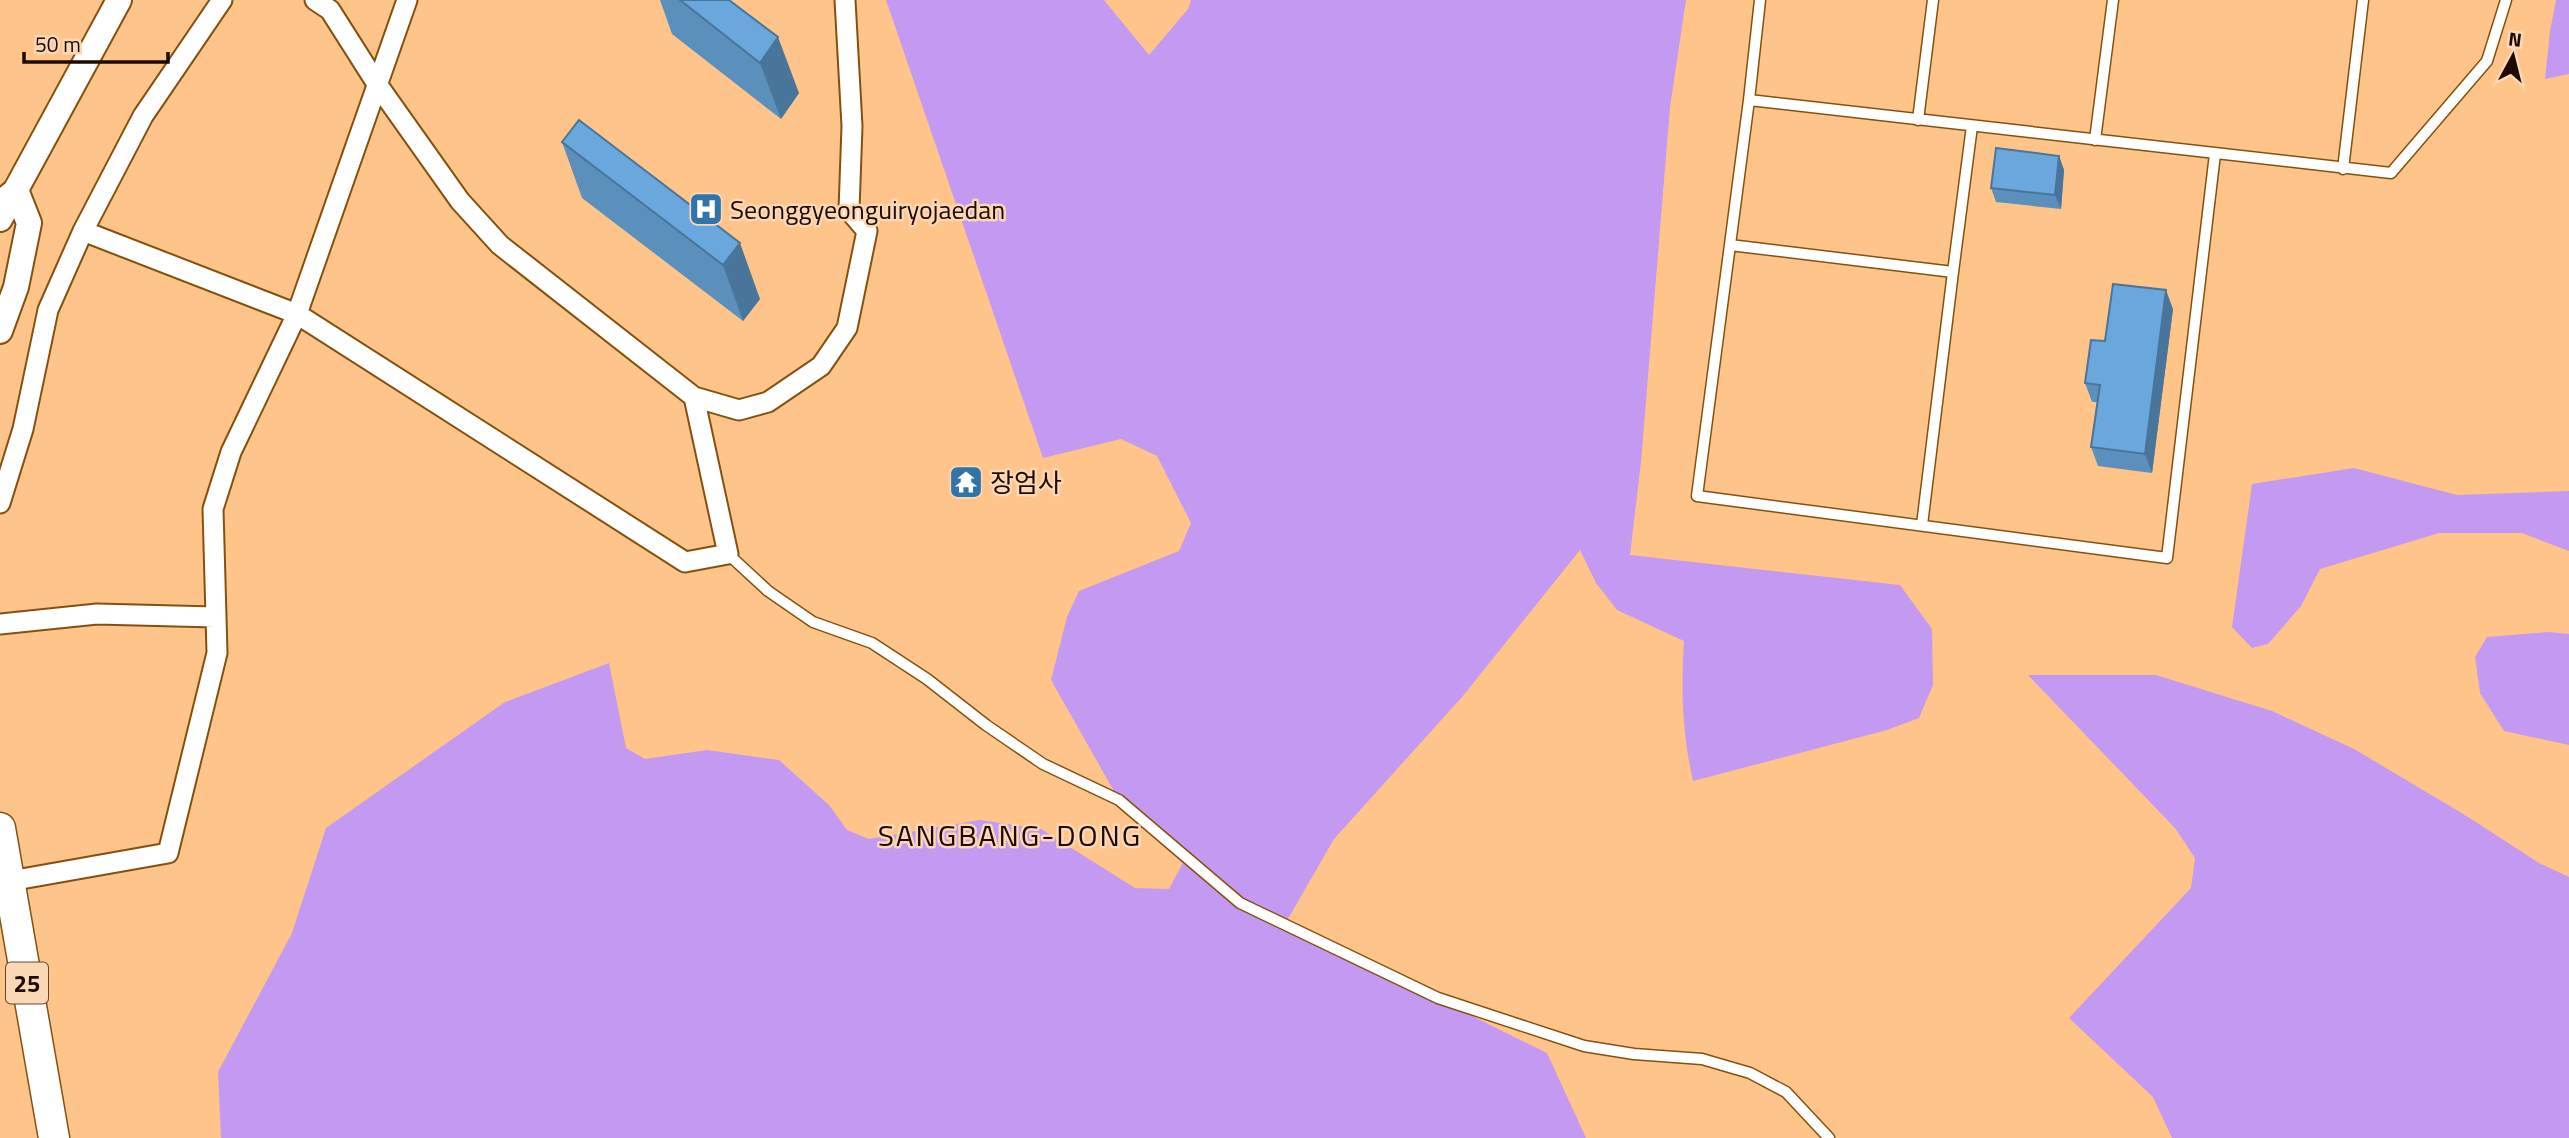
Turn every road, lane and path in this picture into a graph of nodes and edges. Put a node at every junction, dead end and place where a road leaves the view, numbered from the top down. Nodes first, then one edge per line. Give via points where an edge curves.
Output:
1 (119, 0) edge
2 (222, 0) edge
3 (315, 0) edge
4 (407, 0) edge
5 (845, 0) edge
6 (1760, 0) edge
7 (1933, 0) edge
8 (2113, 0) edge
9 (2363, 0) edge
10 (2506, 0) edge
11 (377, 84) junction
12 (1749, 100) junction
13 (1918, 120) junction
14 (1972, 126) junction
15 (2095, 140) junction
16 (2215, 154) junction
17 (2343, 169) junction
18 (8, 197) edge
19 (0, 219) edge
20 (83, 231) junction
21 (1730, 245) junction
22 (1954, 272) junction
23 (297, 314) junction
24 (0, 331) edge
25 (694, 397) junction
26 (0, 503) edge
27 (1922, 525) junction
28 (728, 554) junction
29 (215, 617) junction
30 (0, 624) edge
31 (0, 828) edge
32 (10, 881) junction
33 (54, 1138) edge
34 (1829, 1138) edge

1 - 18 street
2 - 20 street via 143,116
3 - 11 street via 330,10
4 - 11 street
5 - 25 street via 852,125 849,210 867,231 847,328 821,366 768,402 739,410
6 - 12 lane
7 - 13 lane
8 - 15 lane
9 - 17 lane
10 - 17 lane via 2487,61 2391,173
11 - 23 street
11 - 25 street via 460,201 500,245
12 - 13 lane
12 - 21 lane
13 - 14 lane
14 - 15 lane
14 - 22 lane
15 - 16 lane
16 - 17 lane
16 - 27 lane via 2167,558
18 - 19 street
18 - 24 street via 29,223 16,287
20 - 23 street
20 - 26 street via 48,310 23,429
21 - 22 lane
21 - 27 lane via 1697,496
22 - 27 lane
23 - 28 street via 685,562
23 - 29 street via 231,452 213,509
25 - 28 street
28 - 34 lane via 768,591 813,622 872,643 1043,764 1119,800 1240,903 1450,1002 1584,1046 1702,1059 1751,1073 1786,1092
29 - 30 street via 97,614
29 - 32 street via 217,653 168,853
31 - 32 main road, 25
32 - 33 main road, 25

